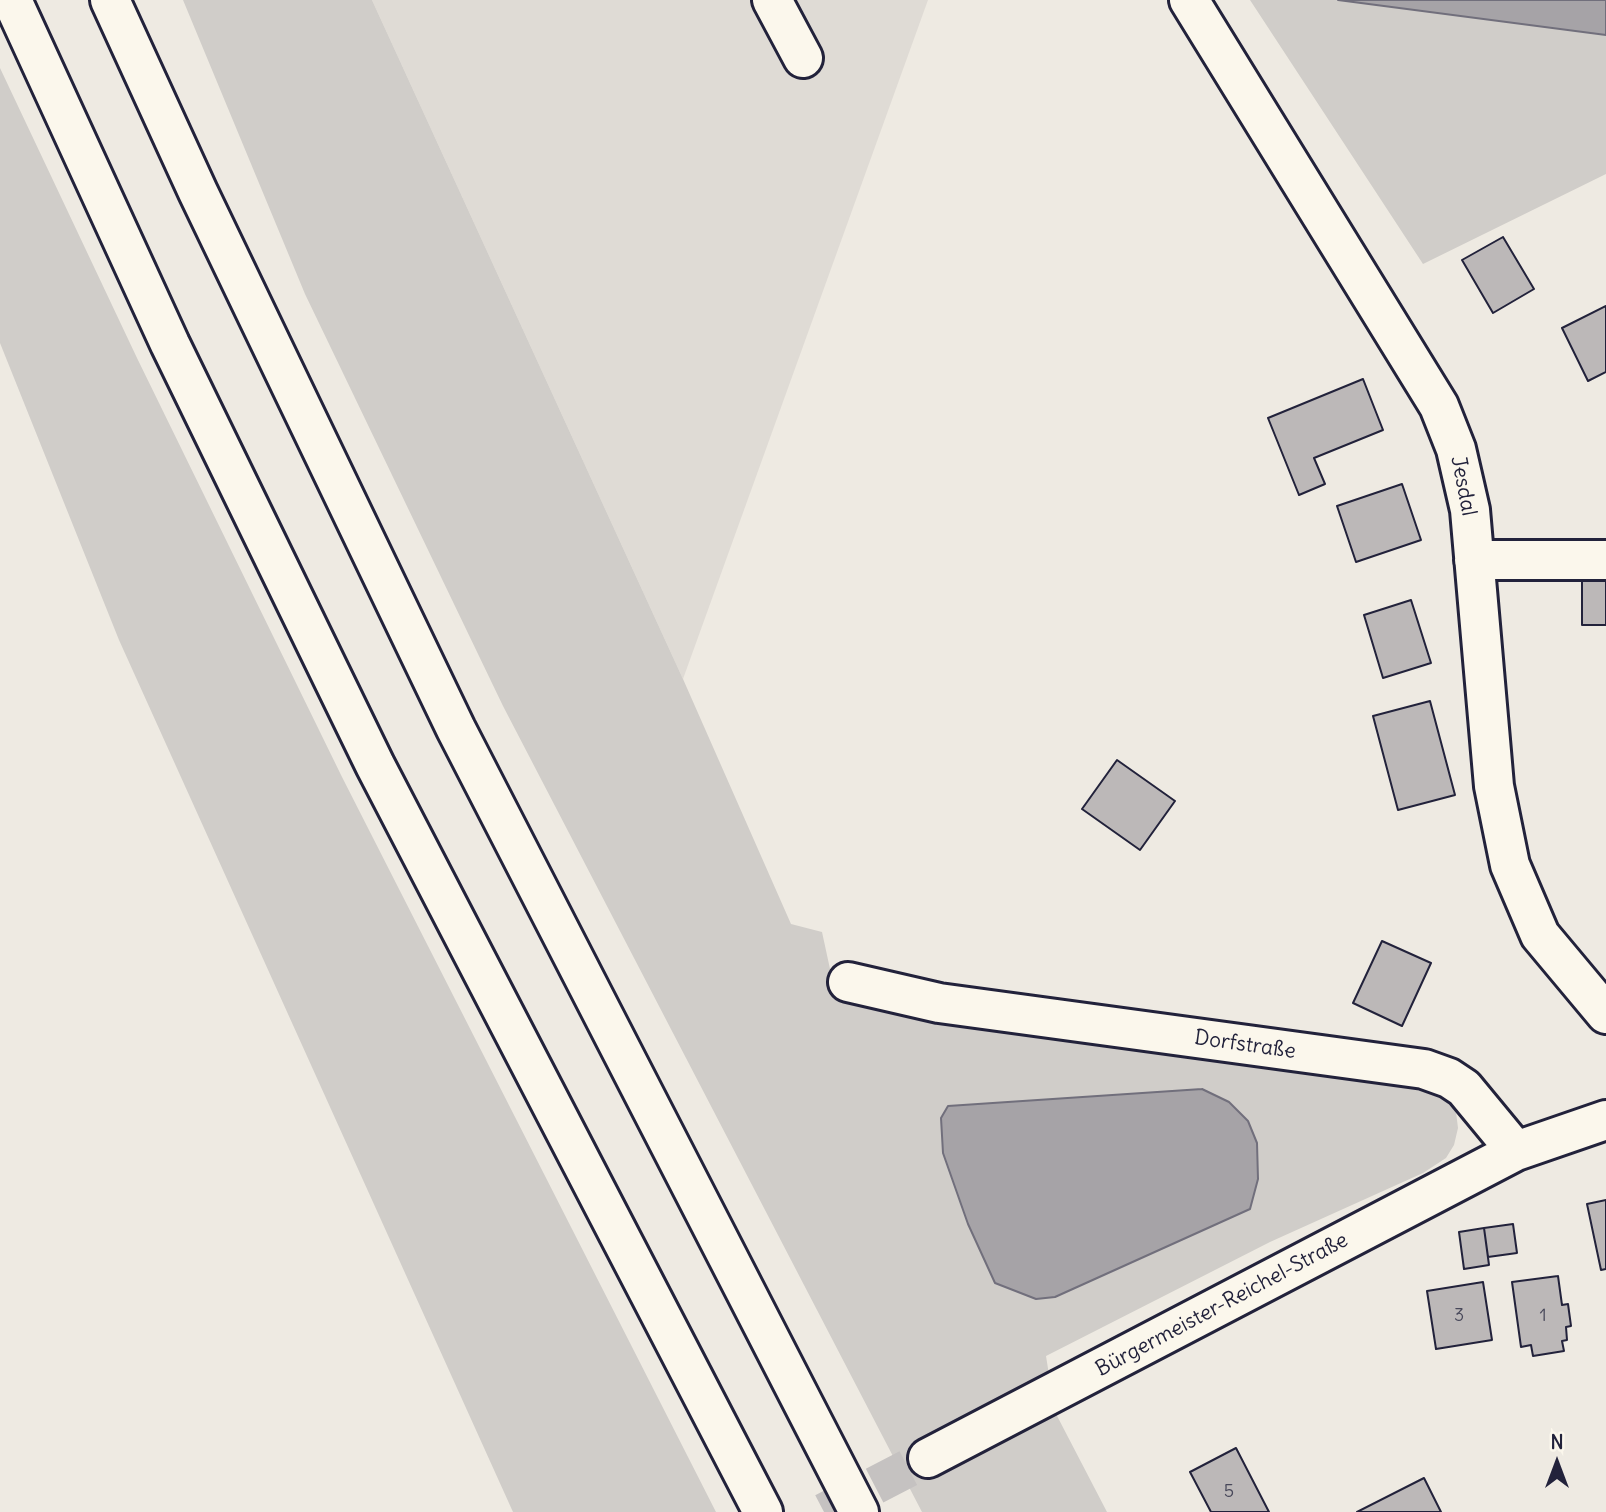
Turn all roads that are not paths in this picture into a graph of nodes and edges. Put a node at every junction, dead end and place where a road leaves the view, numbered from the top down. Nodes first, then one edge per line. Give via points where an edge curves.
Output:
1 (12, 0) edge
2 (110, 0) edge
3 (131, 0) edge
4 (772, 0) edge
5 (1189, 0) edge
6 (803, 58) dead end
7 (169, 127) junction
8 (1474, 560) junction
9 (1606, 560) edge
10 (848, 982) dead end
11 (1606, 1014) edge
12 (1606, 1120) edge
13 (1516, 1151) junction
14 (928, 1458) tunnel mouth
15 (763, 1512) edge
16 (859, 1512) edge

1 - 15 main road via 170,344 375,765
2 - 7 main road
3 - 7 main road
4 - 6 main road
5 - 8 main road, Jesdal via 1439,406 1457,449 1470,510
7 - 16 main road via 456,729
8 - 9 main road
8 - 11 main road, Jesdal via 1494,786 1510,865 1540,935
10 - 13 main road, Dorfstraße via 939,1003 1424,1069 1464,1088
12 - 13 main road
13 - 14 main road, Bürgermeister-Reichel-Straße

